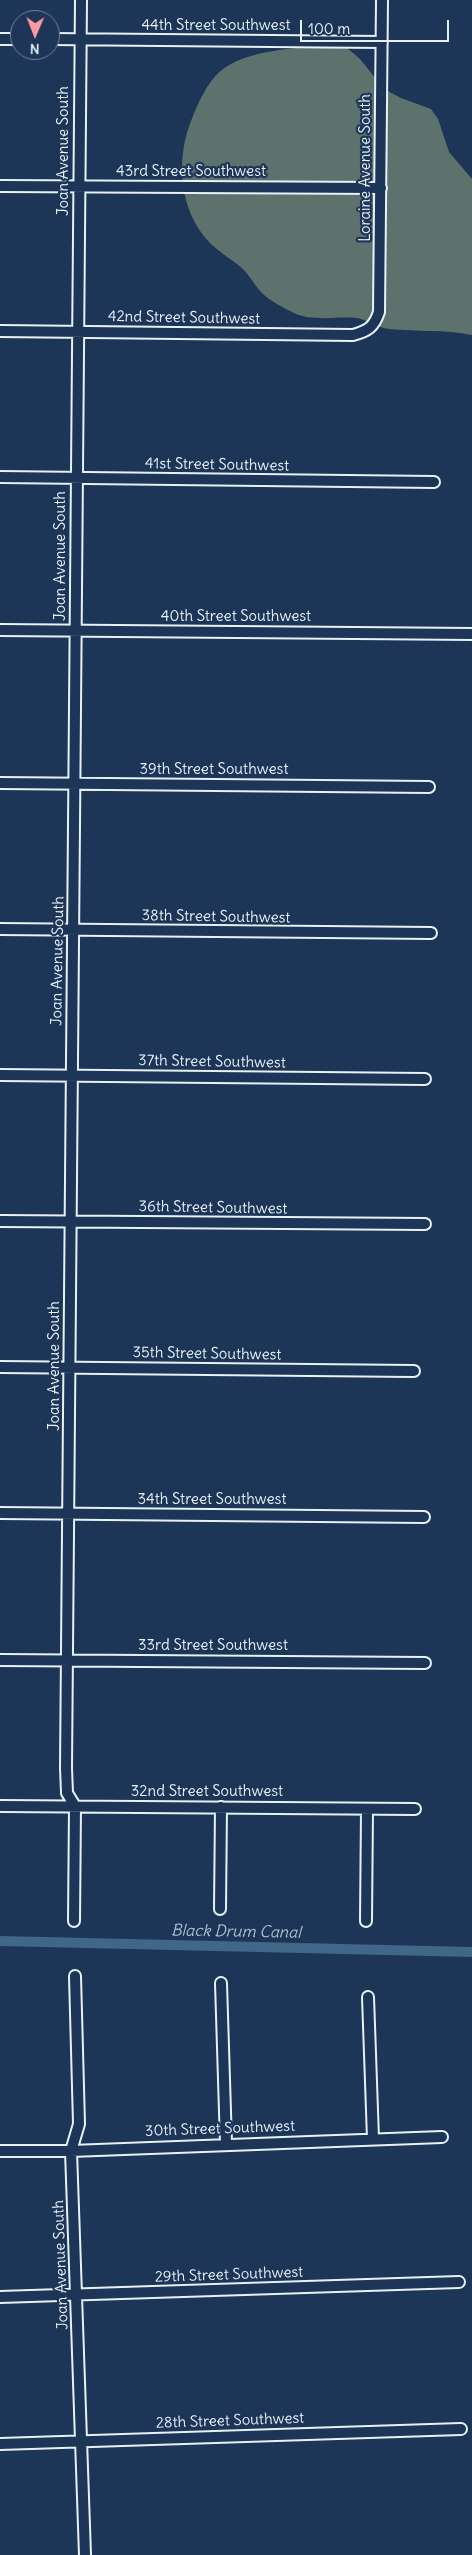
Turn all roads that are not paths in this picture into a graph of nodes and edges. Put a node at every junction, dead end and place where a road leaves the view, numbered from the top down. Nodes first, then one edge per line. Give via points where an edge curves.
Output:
1 (81, 0) edge
2 (382, 0) edge
3 (60, 39) edge
4 (80, 40) junction
5 (382, 42) junction
6 (0, 186) edge
7 (79, 186) junction
8 (381, 188) junction
9 (0, 331) edge
10 (367, 331) joint
11 (78, 332) junction
12 (0, 477) edge
13 (77, 478) junction
14 (434, 482) dead end
15 (0, 630) edge
16 (76, 631) junction
17 (472, 634) edge
18 (0, 783) edge
19 (74, 784) junction
20 (429, 786) dead end
21 (0, 929) edge
22 (73, 930) junction
23 (431, 933) dead end
24 (0, 1075) edge
25 (72, 1076) junction
26 (424, 1078) dead end
27 (0, 1221) edge
28 (71, 1222) junction
29 (425, 1224) dead end
30 (0, 1367) edge
31 (70, 1368) junction
32 (414, 1371) dead end
33 (0, 1513) edge
34 (69, 1514) junction
35 (424, 1517) dead end
36 (0, 1660) edge
37 (67, 1660) junction
38 (425, 1663) dead end
39 (0, 1806) edge
40 (74, 1806) junction
41 (221, 1808) junction
42 (367, 1809) junction
43 (415, 1809) dead end
44 (220, 1909) dead end
45 (74, 1921) dead end
46 (366, 1921) dead end
47 (75, 1976) dead end
48 (221, 1983) dead end
49 (368, 1997) dead end
50 (442, 2137) dead end
51 (372, 2139) junction
52 (226, 2144) junction
53 (0, 2151) edge
54 (72, 2151) junction
55 (459, 2282) dead end
56 (76, 2295) junction
57 (0, 2298) edge
58 (461, 2429) dead end
59 (81, 2441) junction
60 (0, 2444) edge
61 (85, 2555) edge

1 - 4 street, Joan Avenue South
2 - 5 street, Loraine Avenue South
3 - 4 street, 44th Street Southwest
4 - 5 street, 44th Street Southwest
4 - 7 street, Joan Avenue South
5 - 8 street, Loraine Avenue South
6 - 7 street, 43rd Street Southwest
7 - 8 street, 43rd Street Southwest
7 - 11 street, Joan Avenue South
8 - 10 street, Loraine Avenue South via 379,312 376,323
9 - 11 street, 42nd Street Southwest
10 - 11 street, 42nd Street Southwest via 354,335
11 - 13 street, Joan Avenue South
12 - 13 street, 41st Street Southwest
13 - 14 street, 41st Street Southwest
13 - 16 street, Joan Avenue South
15 - 16 street, 40th Street Southwest
16 - 17 street, 40th Street Southwest
16 - 19 street, Joan Avenue South
18 - 19 street, 39th Street Southwest
19 - 20 street, 39th Street Southwest
19 - 22 street, Joan Avenue South
21 - 22 street, 38th Street Southwest
22 - 23 street, 38th Street Southwest
22 - 25 street, Joan Avenue South
24 - 25 street, 37th Street Southwest
25 - 26 street, 37th Street Southwest
25 - 28 street, Joan Avenue South
27 - 28 street, 36th Street Southwest
28 - 29 street, 36th Street Southwest
28 - 31 street, Joan Avenue South
30 - 31 street, 35th Street Southwest
31 - 32 street, 35th Street Southwest
31 - 34 street, Joan Avenue South
33 - 34 street, 34th Street Southwest
34 - 35 street, 34th Street Southwest
34 - 37 street, Joan Avenue South
36 - 37 street, 33rd Street Southwest
37 - 38 street, 33rd Street Southwest
37 - 40 street, Joan Avenue South via 68,1793
39 - 40 street, 32nd Street Southwest
40 - 41 street, 32nd Street Southwest
40 - 45 street, Joan Avenue South
41 - 42 street, 32nd Street Southwest
41 - 44 street
42 - 43 street, 32nd Street Southwest
42 - 46 street
47 - 54 street, Joan Avenue South via 79,2124
48 - 52 street
49 - 51 street
50 - 51 street, 30th Street Southwest
51 - 52 street, 30th Street Southwest
52 - 54 street, 30th Street Southwest
53 - 54 street, 30th Street Southwest
54 - 56 street, Joan Avenue South
55 - 56 street, 29th Street Southwest
56 - 57 street, 29th Street Southwest
56 - 59 street, Joan Avenue South
58 - 59 street, 28th Street Southwest
59 - 60 street, 28th Street Southwest
59 - 61 street, Joan Avenue South

